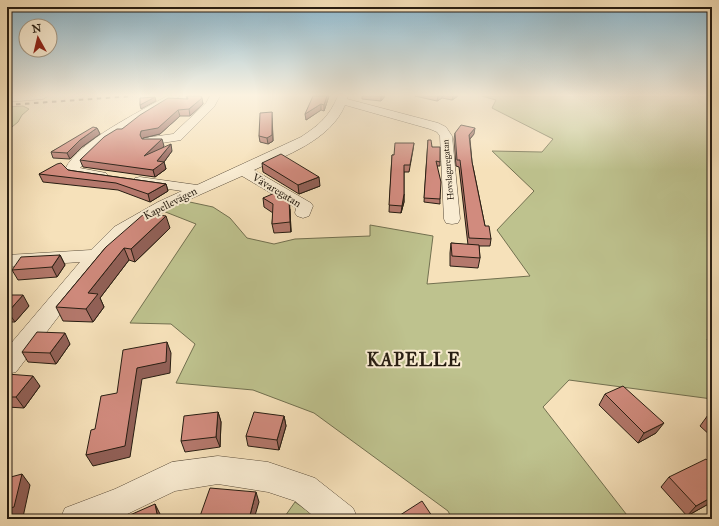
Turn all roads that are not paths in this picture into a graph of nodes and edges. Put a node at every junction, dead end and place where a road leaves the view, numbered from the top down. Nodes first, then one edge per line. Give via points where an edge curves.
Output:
1 (133, 121) edge
2 (194, 121) edge
3 (329, 121) edge
4 (415, 121) edge
5 (149, 141) edge
6 (243, 170) junction
7 (115, 178) edge
8 (129, 179) edge
9 (197, 189) junction
10 (303, 213) dead end
11 (452, 219) dead end
12 (97, 255) junction
13 (7, 261) edge
14 (7, 365) edge
15 (76, 519) edge
16 (342, 519) edge

1 - 7 street via 100,140 72,168 77,173
2 - 5 street via 177,137
3 - 6 street, Kapellevägen via 319,130 287,149
4 - 11 street, Hovslagaregatan via 442,130 446,136
6 - 9 street, Kapellevägen
6 - 10 street, Vävaregatan via 305,206
8 - 9 street
9 - 12 street, Kapellevägen via 120,231
12 - 13 street
12 - 14 street, Kapellevägen
15 - 16 street via 121,502 172,477 218,470 268,477 304,489

